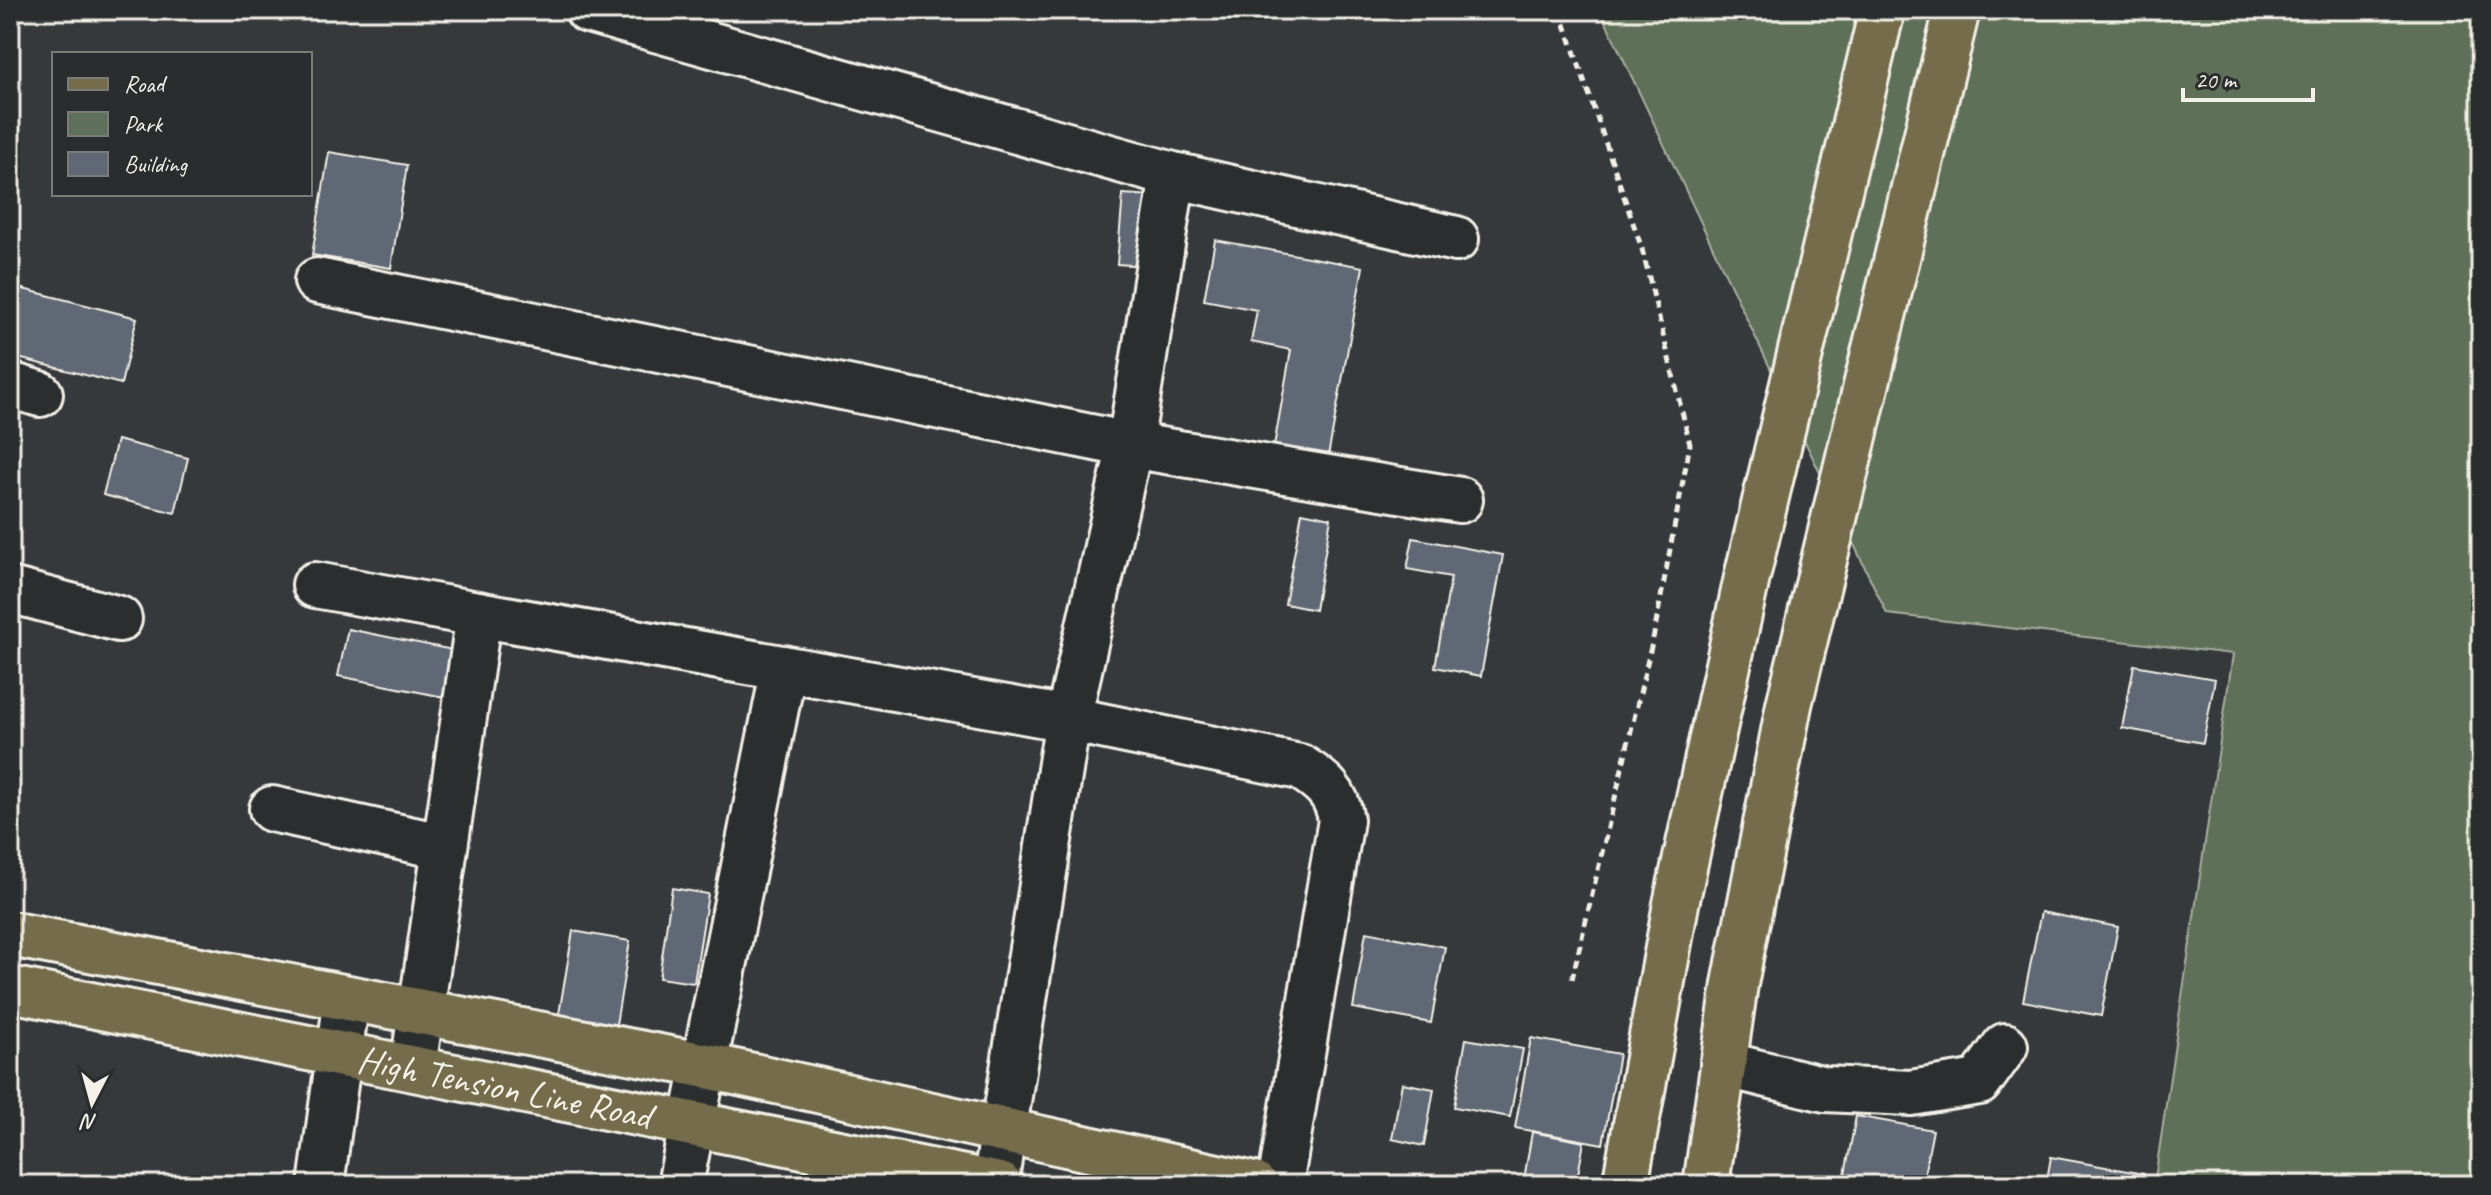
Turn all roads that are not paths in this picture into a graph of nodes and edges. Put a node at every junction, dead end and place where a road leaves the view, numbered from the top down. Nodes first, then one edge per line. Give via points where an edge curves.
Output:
1 (588, 10) edge
2 (1882, 10) edge
3 (1957, 10) edge
4 (1173, 175) junction
5 (1456, 239) dead end
6 (317, 281) dead end
7 (1130, 445) junction
8 (1460, 500) dead end
9 (315, 585) dead end
10 (10, 590) edge
11 (479, 614) junction
12 (119, 619) dead end
13 (784, 668) junction
14 (1068, 719) junction
15 (272, 809) dead end
16 (445, 847) junction
17 (10, 934) edge
18 (10, 989) edge
19 (347, 998) junction
20 (422, 1012) junction
21 (2005, 1046) dead end
22 (340, 1053) junction
23 (1723, 1064) junction
24 (707, 1066) junction
25 (413, 1067) junction
26 (693, 1122) junction
27 (1005, 1129) junction
28 (321, 1185) edge
29 (680, 1185) edge
30 (997, 1185) edge
31 (1254, 1185) edge
32 (1280, 1185) edge
33 (1625, 1185) edge
34 (1706, 1185) edge

1 - 4 street
2 - 33 main road via 1748,573 1676,904
3 - 23 main road via 1789,705
4 - 5 street
4 - 7 street
6 - 7 street
7 - 8 street
7 - 14 street
9 - 11 street
10 - 12 street
11 - 13 street
11 - 16 street
13 - 14 street
13 - 24 street
14 - 27 street
14 - 32 street via 1300,767 1334,794 1341,820
15 - 16 street
16 - 20 street
17 - 19 main road
18 - 22 main road, High Tension Line Road
19 - 20 main road
19 - 22 street
20 - 24 main road
20 - 25 street
21 - 23 street via 1979,1082 1911,1093 1825,1089
22 - 25 main road, High Tension Line Road
22 - 28 street
23 - 34 main road
24 - 26 street
24 - 27 main road
25 - 26 main road, High Tension Line Road
26 - 29 street
26 - 30 main road, High Tension Line Road
27 - 30 street
27 - 31 main road

